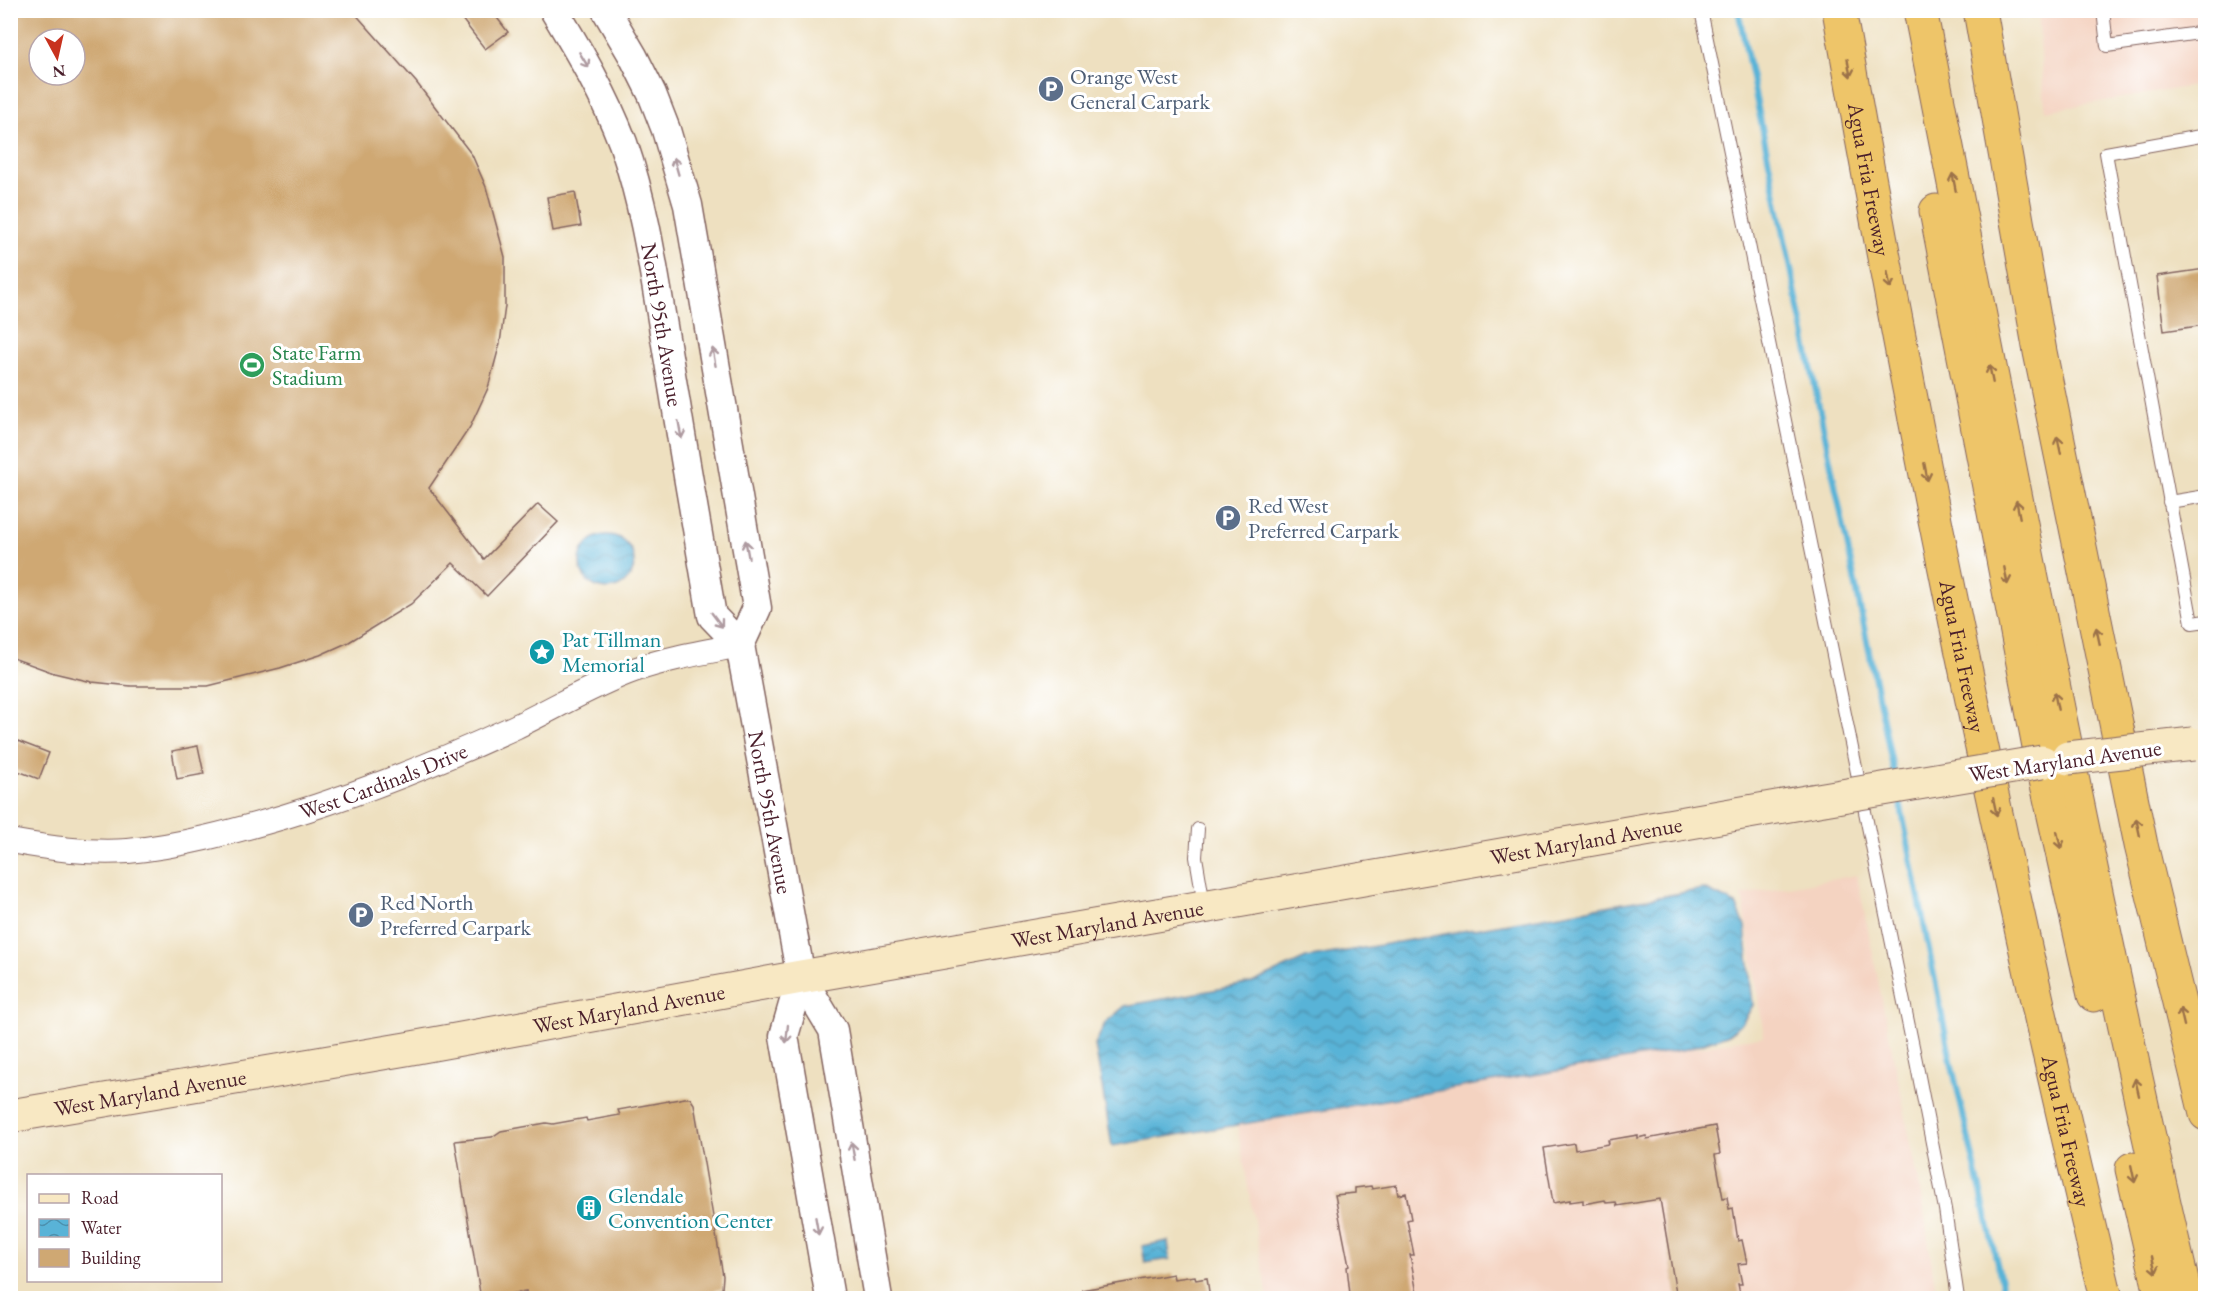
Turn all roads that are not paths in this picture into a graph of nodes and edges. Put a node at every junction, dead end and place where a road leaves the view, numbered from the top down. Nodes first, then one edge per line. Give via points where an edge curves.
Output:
1 (554, 10) edge
2 (606, 10) edge
3 (1701, 10) edge
4 (1839, 10) edge
5 (1900, 10) edge
6 (1920, 10) edge
7 (1980, 10) edge
8 (2103, 10) edge
9 (2205, 32) edge
10 (2205, 135) edge
11 (1991, 434) junction
12 (2205, 496) edge
13 (2169, 502) junction
14 (2205, 621) edge
15 (740, 645) junction
16 (2199, 743) edge
17 (2055, 760) junction
18 (1198, 829) dead end
19 (10, 841) edge
20 (1204, 906) junction
21 (801, 977) junction
22 (2205, 1114) edge
23 (10, 1116) edge
24 (2079, 1184) junction
25 (2157, 1228) junction
26 (830, 1299) edge
27 (878, 1299) edge
28 (1958, 1299) edge
29 (2095, 1299) edge
30 (2106, 1299) edge
31 (2162, 1299) edge
32 (2187, 1299) edge

1 -> 15 street, North 95th Avenue via 595,81 634,177 712,616
15 -> 2 street, North 95th Avenue via 757,608 688,205 652,94
3 - 28 lane via 1918,1072
4 -> 24 highway, Agua Fria Freeway via 1951,598
5 - 11 highway
11 -> 6 highway
22 -> 7 highway via 2141,845 2042,364
8 - 9 lane via 2107,46
10 - 13 lane via 2106,153
11 - 17 highway
12 - 13 lane
13 - 14 lane via 2193,623
15 - 19 street, West Cardinals Drive via 635,670 395,780 244,829 126,851 46,848
15 - 21 street, North 95th Avenue
16 - 17 main road, West Maryland Avenue, bridge
17 - 20 main road, West Maryland Avenue, bridge
17 - 25 highway via 2127,1041
18 - 20 lane via 1196,857
20 - 21 main road, West Maryland Avenue
21 - 23 main road, West Maryland Avenue
21 -> 26 street, North 95th Avenue via 784,1036
27 -> 21 street, North 95th Avenue via 833,1030
24 - 29 highway
24 - 30 highway, Agua Fria Freeway
25 -> 31 highway
25 - 32 highway

